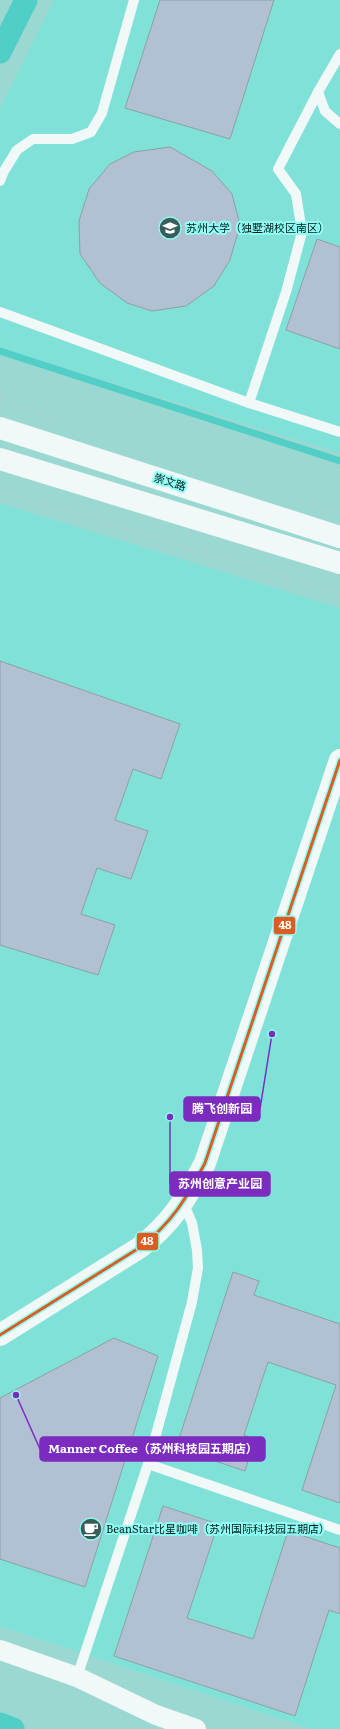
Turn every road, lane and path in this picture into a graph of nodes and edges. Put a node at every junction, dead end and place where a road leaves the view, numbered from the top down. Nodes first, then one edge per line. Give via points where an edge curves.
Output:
1 (134, 0) edge
2 (340, 54) edge
3 (318, 92) junction
4 (340, 124) edge
5 (0, 182) edge
6 (0, 312) edge
7 (249, 404) junction
8 (0, 428) edge
9 (340, 432) edge
10 (0, 459) edge
11 (0, 491) edge
12 (340, 537) edge
13 (340, 563) edge
14 (340, 593) edge
15 (340, 760) edge
16 (183, 1202) junction
17 (0, 1335) edge
18 (148, 1464) junction
19 (340, 1530) edge
20 (0, 1650) edge
21 (77, 1677) junction
22 (196, 1729) edge

1 - 5 lane via 102,113 91,132 72,139 33,139 17,150
2 - 3 lane
3 - 4 lane via 325,111
3 - 7 lane via 278,169 296,194 302,232 286,292
6 - 7 lane
7 - 9 lane
8 - 12 street, 崇文路
10 - 13 street
11 - 14 path
15 - 16 street via 204,1163
16 - 17 street via 158,1234
16 - 18 lane via 192,1223 198,1268 192,1302
18 - 19 lane
18 - 21 lane
20 - 21 street
21 - 22 street via 156,1715

